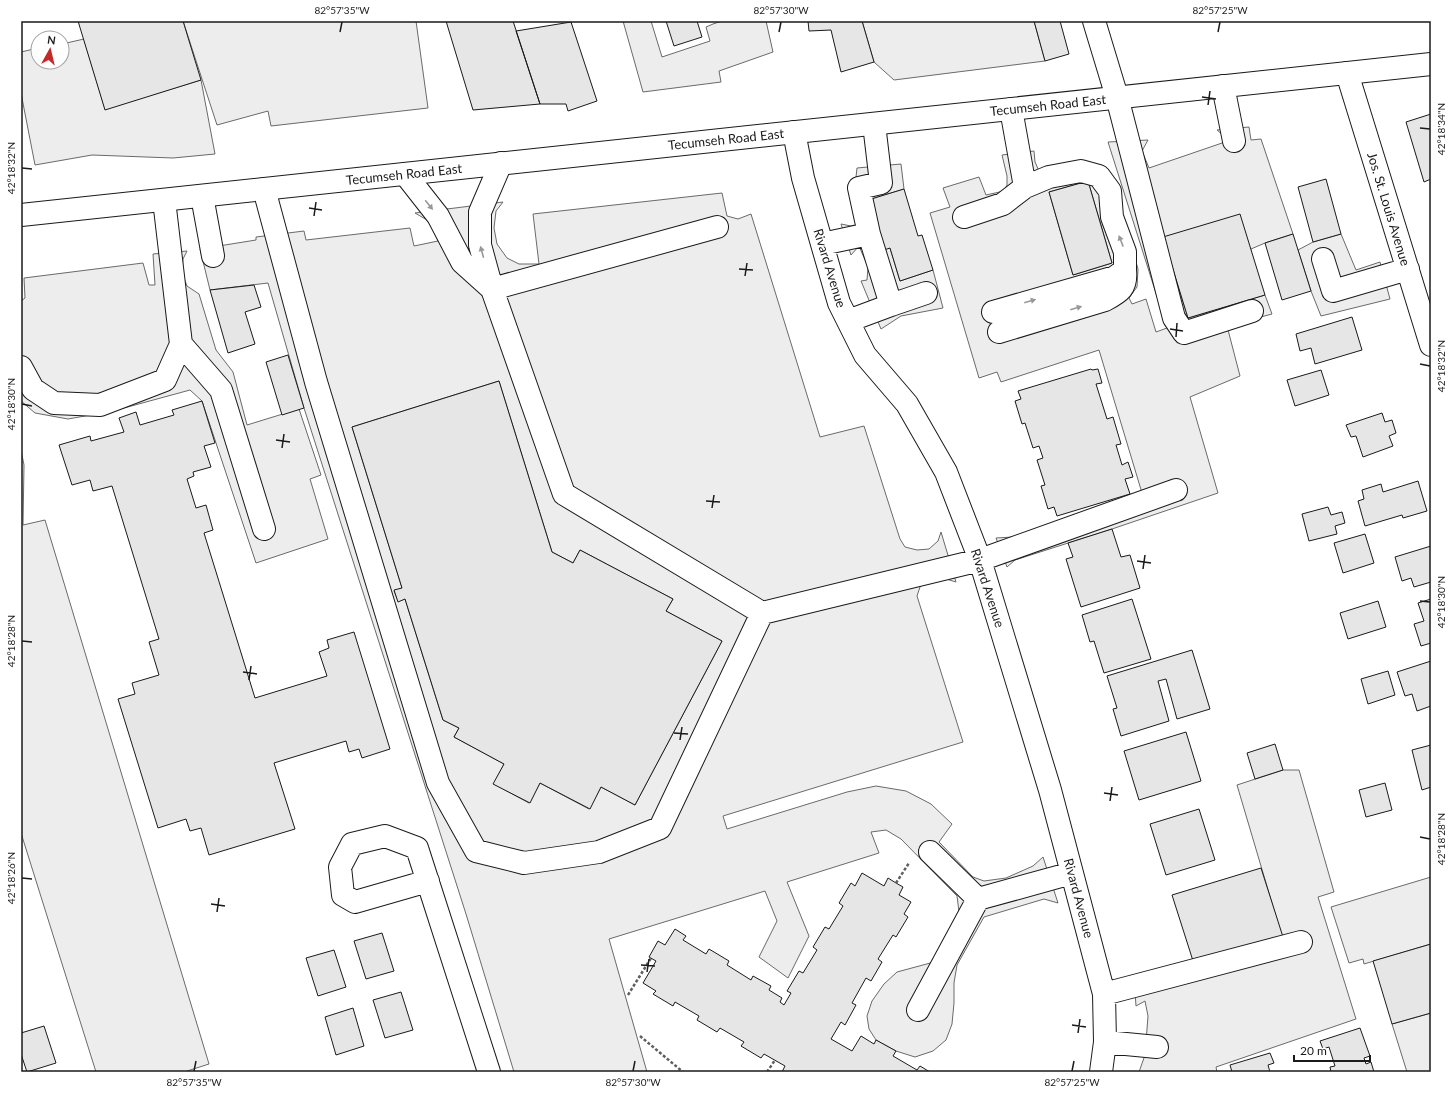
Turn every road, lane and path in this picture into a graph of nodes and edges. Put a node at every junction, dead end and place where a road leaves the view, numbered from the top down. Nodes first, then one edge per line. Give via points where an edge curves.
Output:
1 (1094, 21) edge
2 (1431, 64) edge
3 (1347, 73) junction
4 (1223, 86) junction
5 (1117, 97) junction
6 (1011, 109) junction
7 (874, 124) junction
8 (794, 132) junction
9 (1234, 141) dead end
10 (501, 164) junction
11 (404, 174) junction
12 (1025, 187) junction
13 (264, 189) junction
14 (202, 196) junction
15 (164, 200) junction
16 (21, 215) edge
17 (964, 217) dead end
18 (717, 227) dead end
19 (869, 234) junction
20 (822, 244) junction
21 (212, 256) dead end
22 (1323, 259) dead end
23 (1408, 269) junction
24 (492, 289) junction
25 (926, 293) dead end
26 (891, 305) junction
27 (1252, 311) dead end
28 (848, 321) junction
29 (996, 322) dead end
30 (181, 344) junction
31 (1431, 345) edge
32 (21, 367) edge
33 (1176, 490) dead end
34 (264, 529) dead end
35 (980, 560) junction
36 (762, 613) junction
37 (920, 855) joint
38 (1072, 873) junction
39 (428, 881) dead end
40 (896, 883) dead end
41 (978, 899) junction
42 (1301, 942) dead end
43 (652, 958) dead end
44 (1104, 994) junction
45 (628, 995) dead end
46 (918, 1010) dead end
47 (640, 1036) dead end
48 (1105, 1042) junction
49 (1158, 1047) dead end
50 (775, 1060) dead end
51 (489, 1072) edge
52 (683, 1072) edge
53 (767, 1072) edge
54 (1101, 1072) edge

1 - 5 main road
2 - 3 main road, Tecumseh Road East
3 - 4 main road, Tecumseh Road East
3 - 23 main road, Jos. St. Louis Avenue
4 - 5 main road, Tecumseh Road East
4 - 9 main road
5 - 6 main road, Tecumseh Road East
5 - 27 main road via 1174,318 1184,333
6 - 7 main road, Tecumseh Road East
6 - 12 main road
7 - 8 main road, Tecumseh Road East
7 - 19 main road via 880,183 859,188
8 - 10 main road, Tecumseh Road East
8 - 20 main road, Rivard Avenue via 803,178
10 - 11 main road, Tecumseh Road East
24 -> 10 main road via 480,245 480,212
11 - 13 main road, Tecumseh Road East
11 -> 24 main road via 438,216 462,262
12 - 17 main road via 1003,204
29 -> 12 main road via 1115,277 1125,270 1125,252 1112,217 1110,191 1099,176 1081,171 1049,177
13 - 14 main road, Tecumseh Road East
13 - 36 main road via 316,382 438,783 476,851 524,863 598,852 660,828
14 - 15 main road, Tecumseh Road East
14 - 21 main road
15 - 16 main road, Tecumseh Road East
15 - 30 main road
18 - 24 main road
19 - 20 main road
19 - 26 main road
20 - 28 main road, Rivard Avenue via 839,303
22 - 23 main road via 1332,291
23 - 31 main road, Jos. St. Louis Avenue
24 - 36 main road via 564,494
25 - 26 main road
26 - 28 main road
28 - 35 main road, Rivard Avenue via 865,355 907,404 946,472
30 - 32 main road via 165,380 100,405 54,403 34,390
30 - 34 main road via 220,390
33 - 35 main road
35 - 36 main road
35 - 38 main road, Rivard Avenue via 1050,790
37 - 40 path
37 - 41 main road
38 - 41 main road
38 - 44 main road, Rivard Avenue
39 - 51 main road
41 - 46 main road
42 - 44 main road
43 - 45 path
44 - 48 main road, Rivard Avenue
47 - 52 path
48 - 49 main road
48 - 54 main road, Rivard Avenue
50 - 53 path

